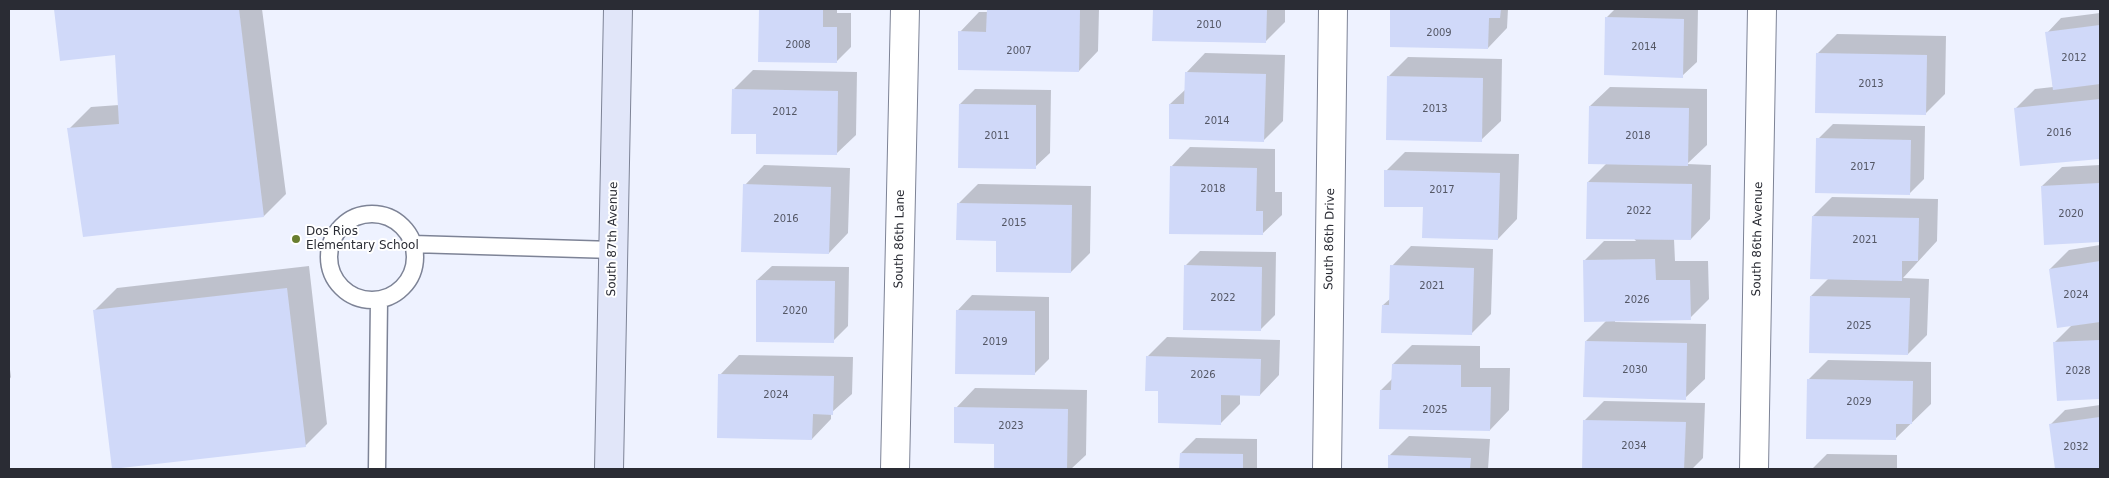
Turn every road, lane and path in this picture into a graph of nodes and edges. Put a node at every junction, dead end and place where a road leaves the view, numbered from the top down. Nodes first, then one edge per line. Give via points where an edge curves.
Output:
1 (618, 9) edge
2 (904, 9) edge
3 (1333, 9) edge
4 (1762, 9) edge
5 (413, 244) junction
6 (613, 250) junction
7 (379, 300) junction
8 (377, 469) edge
9 (609, 469) edge
10 (895, 469) edge
11 (1327, 469) edge
12 (1754, 469) edge

1 - 6 street, South 87th Avenue
2 - 10 street, South 86th Lane
3 - 11 street, South 86th Drive
4 - 12 street, South 86th Avenue
5 - 6 lane
5 - 7 lane via 415,258 405,286
5 - 7 lane via 406,230 382,215 355,218 335,236 329,261 340,286 350,295
6 - 9 street, South 87th Avenue
7 - 8 lane

